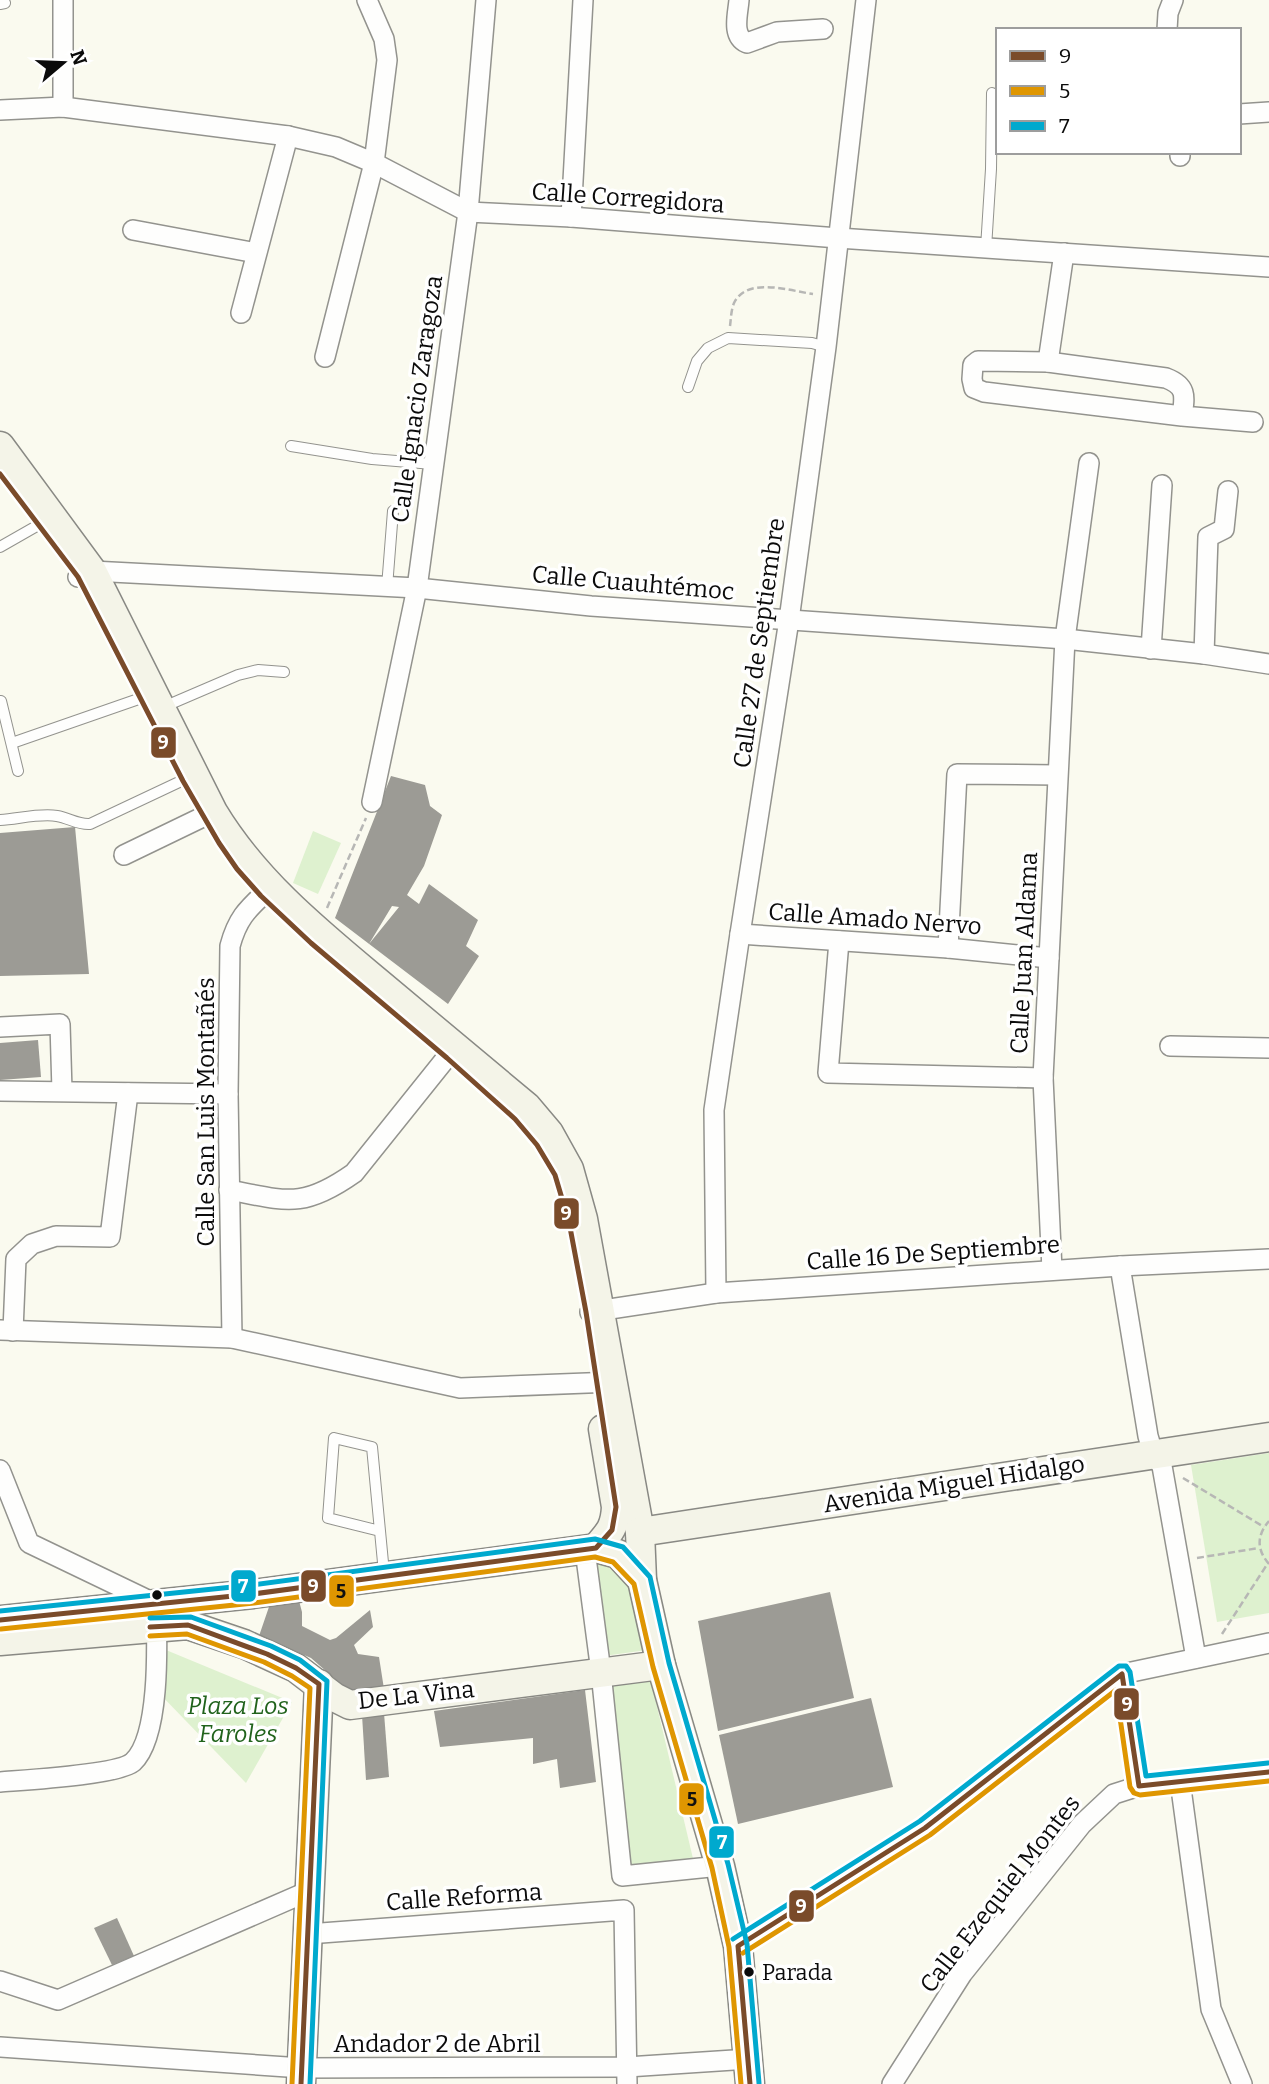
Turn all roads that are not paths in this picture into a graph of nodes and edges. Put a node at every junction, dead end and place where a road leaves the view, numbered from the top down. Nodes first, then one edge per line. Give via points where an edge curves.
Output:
1 (64, 0) edge
2 (367, 0) edge
3 (486, 0) edge
4 (583, 0) edge
5 (739, 0) edge
6 (866, 0) edge
7 (1173, 0) edge
8 (1167, 28) edge
9 (823, 29) dead end
10 (992, 93) dead end
11 (63, 107) junction
12 (0, 110) edge
13 (1269, 112) edge
14 (1241, 114) edge
15 (288, 136) junction
16 (374, 163) junction
17 (468, 212) junction
18 (571, 217) junction
19 (133, 230) dead end
20 (838, 238) junction
21 (986, 248) junction
22 (256, 253) junction
23 (1064, 253) junction
24 (1269, 267) edge
25 (241, 313) dead end
26 (826, 347) junction
27 (325, 357) dead end
28 (1048, 362) junction
29 (688, 387) dead end
30 (1182, 416) junction
31 (1253, 422) dead end
32 (0, 446) edge
33 (291, 446) dead end
34 (1089, 463) dead end
35 (433, 464) junction
36 (0, 474) edge
37 (1162, 485) dead end
38 (1228, 491) dead end
39 (393, 511) dead end
40 (46, 521) junction
41 (0, 547) edge
42 (85, 574) junction
43 (387, 587) junction
44 (417, 588) junction
45 (789, 620) junction
46 (1065, 639) junction
47 (1151, 649) junction
48 (1204, 654) junction
49 (1269, 664) edge
50 (284, 671) dead end
51 (1, 701) edge
52 (151, 704) junction
53 (12, 743) junction
54 (18, 771) dead end
55 (1057, 775) junction
56 (188, 778) junction
57 (372, 802) road end
58 (208, 815) junction
59 (0, 820) edge
60 (124, 855) dead end
61 (266, 892) junction
62 (740, 934) junction
63 (839, 941) junction
64 (948, 948) junction
65 (1049, 958) junction
66 (0, 1027) edge
67 (1170, 1046) dead end
68 (1269, 1048) edge
69 (451, 1053) junction
70 (1043, 1078) junction
71 (0, 1091) edge
72 (62, 1091) junction
73 (128, 1093) junction
74 (228, 1094) junction
75 (229, 1190) junction
76 (1269, 1259) edge
77 (1120, 1266) junction
78 (1052, 1270) junction
79 (716, 1293) junction
80 (594, 1311) junction
81 (7, 1330) edge
82 (232, 1338) junction
83 (605, 1382) junction
84 (1269, 1437) edge
85 (1157, 1460) junction
86 (609, 1469) junction
87 (0, 1471) edge
88 (380, 1531) junction
89 (640, 1532) junction
90 (591, 1549) junction
91 (384, 1576) junction
92 (642, 1580) junction
93 (253, 1594) junction
94 (156, 1615) junction
95 (0, 1620) edge
96 (0, 1641) edge
97 (1269, 1643) edge
98 (244, 1644) junction
99 (1203, 1656) junction
100 (661, 1665) junction
101 (601, 1672) junction
102 (1122, 1674) junction
103 (319, 1684) junction
104 (1269, 1773) edge
105 (1180, 1781) junction
106 (0, 1782) edge
107 (1139, 1786) junction
108 (720, 1866) junction
109 (311, 1890) junction
110 (308, 1934) junction
111 (738, 1946) junction
112 (0, 1981) edge
113 (0, 2047) edge
114 (749, 2072) edge
115 (627, 2075) edge
116 (302, 2076) edge
117 (892, 2084) edge
118 (1241, 2084) edge

1 - 11 street
2 - 16 street via 384,38 387,60
3 - 17 street, Calle Ignacio Zaragoza
4 - 18 street
5 - 9 street via 737,32 747,43 777,32
6 - 20 street, Calle 27 de Septiembre
7 - 8 street
10 - 21 lane
11 - 12 street, Calle Corregidora
11 - 15 street, Calle Corregidora
13 - 14 street
15 - 16 street, Calle Corregidora via 336,147
15 - 22 street
16 - 17 street, Calle Corregidora
16 - 27 street
17 - 18 street, Calle Corregidora
17 - 35 street, Calle Ignacio Zaragoza
18 - 20 street, Calle Corregidora
19 - 22 street
20 - 21 street, Calle Corregidora
20 - 26 street, Calle 27 de Septiembre
21 - 23 street, Calle Corregidora
22 - 25 street
23 - 24 street, Calle Corregidora
23 - 28 street
26 - 29 lane via 728,338 708,348 697,361
26 - 45 street, Calle 27 de Septiembre
28 - 30 street via 1166,377 1182,389
28 - 30 street via 978,361 973,365 974,388
30 - 31 street
32 - 40 street
33 - 35 lane
34 - 46 street, Calle Juan Aldama
35 - 44 street, Calle Ignacio Zaragoza
36 - 40 street
37 - 47 street
38 - 48 street via 1224,529 1208,537
39 - 43 lane
40 - 41 lane
40 - 42 street
42 - 43 street, Calle Cuauhtémoc
42 - 52 street
43 - 44 street, Calle Cuauhtémoc
44 - 45 street, Calle Cuauhtémoc
44 - 57 street, Calle Ignacio Zaragoza
45 - 46 street, Calle Cuauhtémoc
45 - 62 street, Calle 27 de Septiembre
46 - 47 street, Calle Cuauhtémoc
46 - 55 street, Calle Juan Aldama
47 - 48 street, Calle Cuauhtémoc
48 - 49 street, Calle Cuauhtémoc
50 - 52 lane via 258,670
51 - 53 lane
52 - 53 lane
52 - 56 street
53 - 54 lane
55 - 64 street via 957,774
55 - 65 street, Calle Juan Aldama
56 - 58 street
56 - 59 lane via 90,824 54,815
58 - 60 street
58 - 61 street
61 - 69 street via 317,931
61 - 69 street via 311,943
61 - 74 street, Calle San Luis Montañés via 244,913 230,946
62 - 63 street, Calle Amado Nervo
62 - 79 street, Calle 27 de Septiembre via 714,1110
63 - 64 street, Calle Amado Nervo
63 - 70 street via 828,1073
64 - 65 street, Calle Amado Nervo
65 - 70 street, Calle Juan Aldama
66 - 72 street via 60,1024
67 - 68 street
69 - 75 street via 354,1173 333,1188 314,1197 286,1200
69 - 80 street via 527,1107 549,1133 569,1169 583,1219
70 - 78 street, Calle Juan Aldama
71 - 72 street
72 - 73 street
73 - 74 street
73 - 81 street via 110,1237 56,1236 24,1251 16,1259
74 - 75 street, Calle San Luis Montañés
75 - 82 street, Calle San Luis Montañés
76 - 77 street, Calle 16 De Septiembre
77 - 78 street, Calle 16 De Septiembre
77 - 85 street via 1148,1436
78 - 79 street, Calle 16 De Septiembre
79 - 80 street, Calle 16 De Septiembre
80 - 83 street
81 - 82 street
82 - 83 street via 460,1388
83 - 86 street
83 - 89 street
84 - 85 street, Avenida Miguel Hidalgo
85 - 89 street, Avenida Miguel Hidalgo
85 - 99 street
86 - 89 street via 624,1514
86 - 90 street via 615,1519 612,1530
87 - 94 street via 29,1543
88 - 88 lane via 372,1447 334,1438 328,1518
88 - 91 lane
89 - 92 street
90 - 91 street
90 - 92 street via 618,1554
90 - 101 street
91 - 93 street
92 - 100 street
93 - 94 street
93 - 98 street via 238,1617
94 - 95 street
94 - 96 street
94 - 98 street, De La Vina
94 - 106 street via 158,1671 149,1726 143,1748 131,1763 94,1773
97 - 99 street
98 - 103 street, De La Vina
99 - 102 street
100 - 101 street, De La Vina
100 - 108 street
101 - 103 street, De La Vina via 350,1705
101 - 108 street via 622,1876
102 - 107 street
102 - 111 street via 925,1828
103 - 109 street
104 - 105 street, Calle Ezequiel Montes
105 - 107 street, Calle Ezequiel Montes
105 - 118 street via 1211,2009
107 - 117 street, Calle Ezequiel Montes via 1114,1794 1082,1824 962,1974
108 - 111 street
109 - 110 street
109 - 112 street via 58,2000
110 - 115 street, Calle Reforma via 624,1910
110 - 116 street
111 - 114 street
113 - 116 street, Andador 2 de Abril
114 - 115 street, Andador 2 de Abril
115 - 116 street, Andador 2 de Abril

